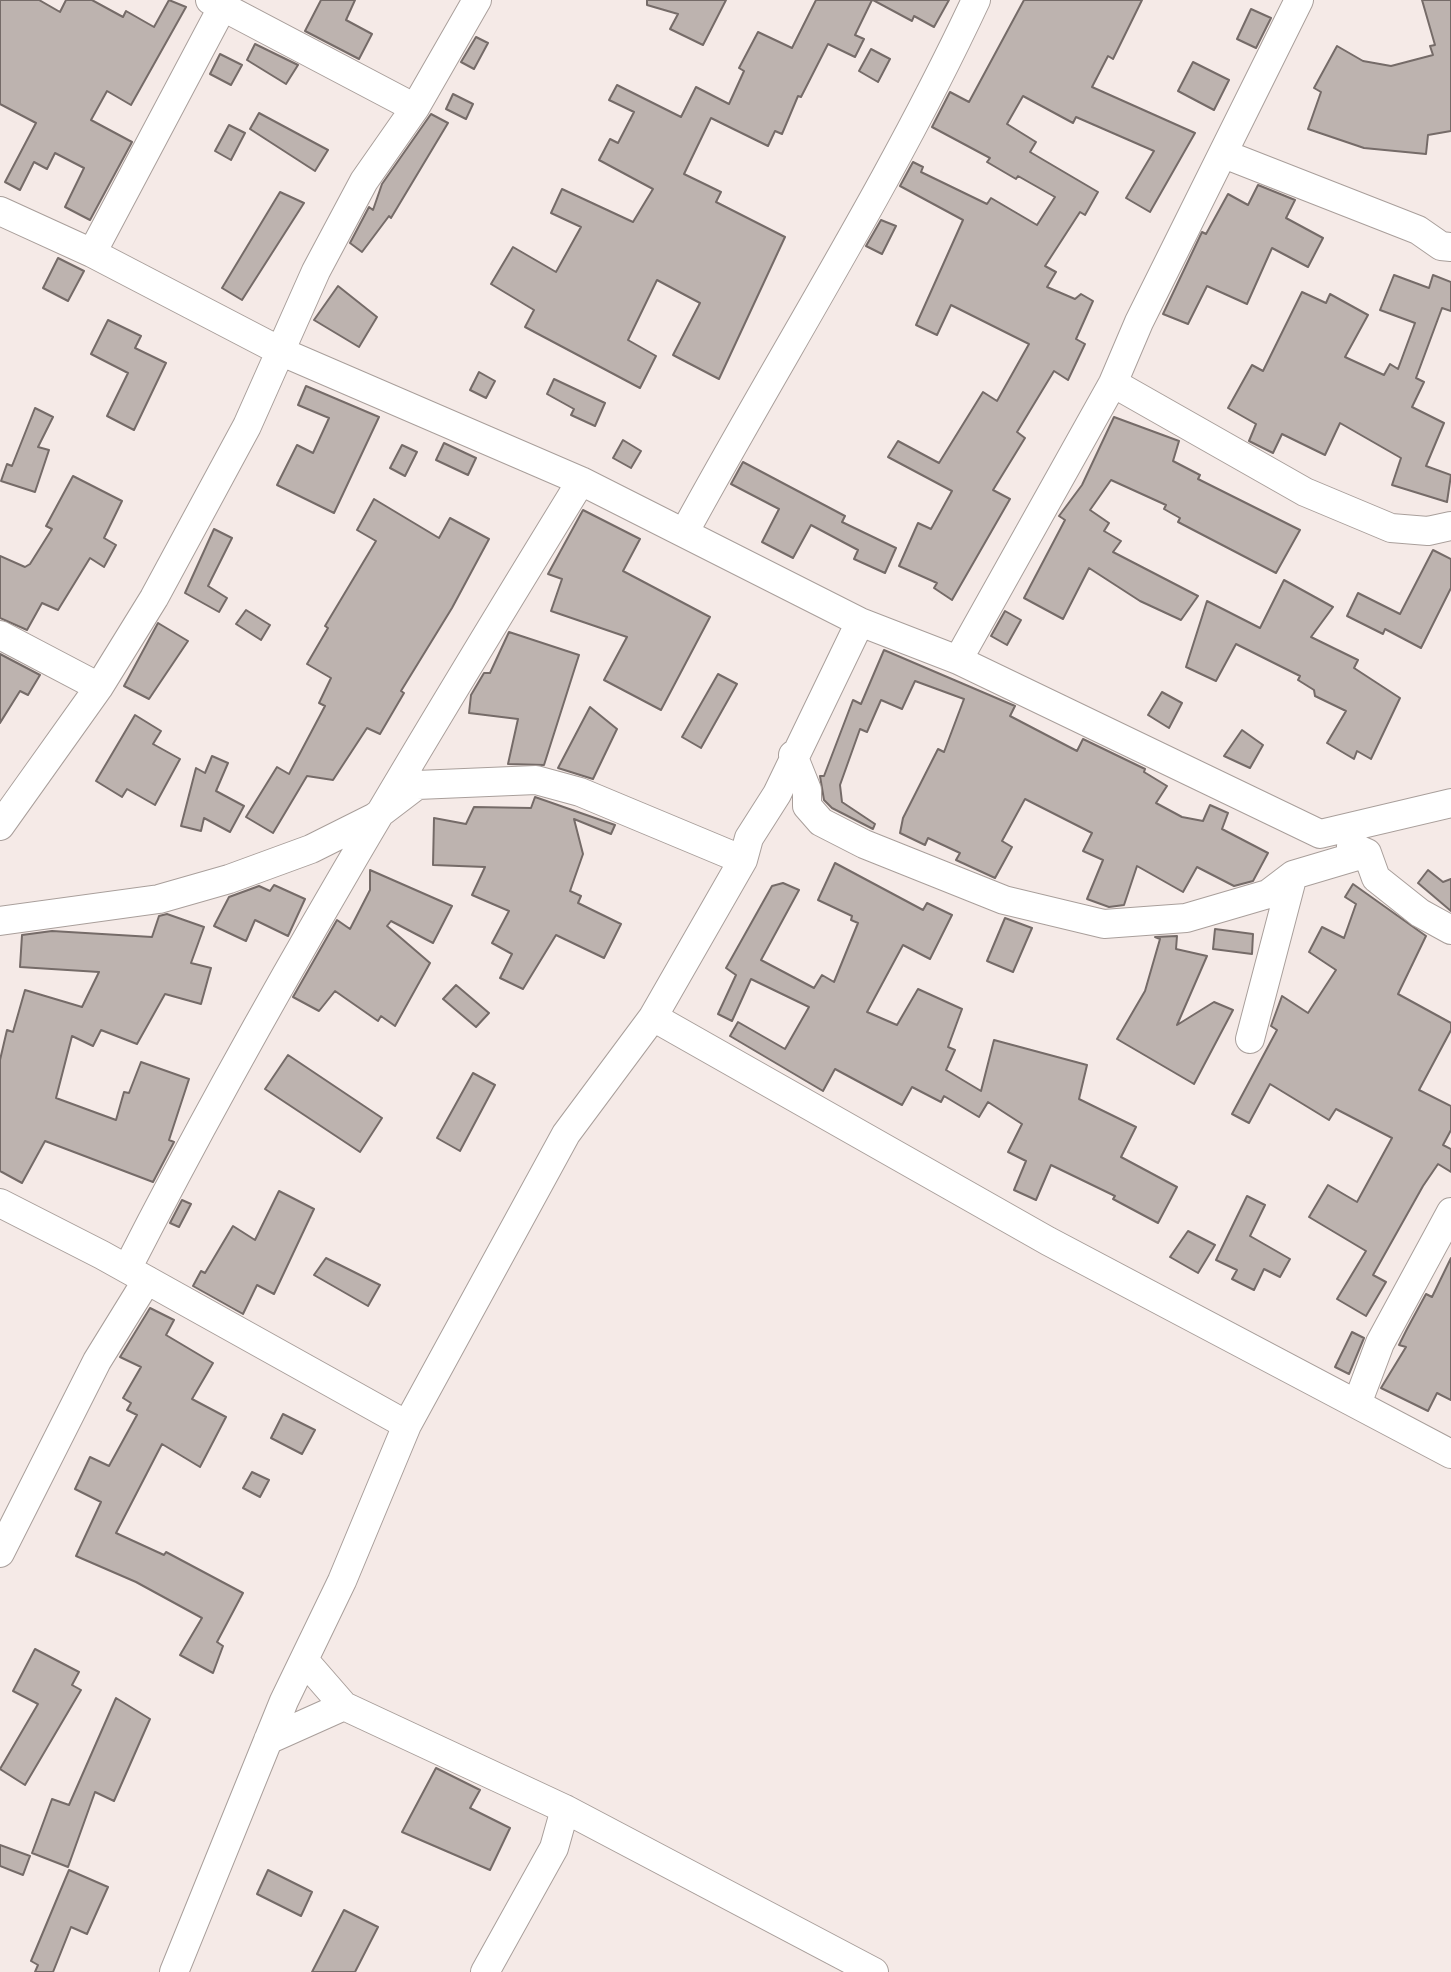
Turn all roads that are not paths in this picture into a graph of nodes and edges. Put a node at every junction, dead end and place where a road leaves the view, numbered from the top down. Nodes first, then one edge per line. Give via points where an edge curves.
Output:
1 (477, 0) edge
2 (976, 0) edge
3 (1299, 0) edge
4 (217, 3) edge
5 (415, 108) junction
6 (1224, 154) junction
7 (0, 211) edge
8 (1451, 247) edge
9 (92, 253) junction
10 (282, 352) junction
11 (1113, 383) junction
12 (581, 481) junction
13 (1451, 526) edge
14 (684, 533) junction
15 (860, 622) junction
16 (0, 635) edge
17 (958, 660) junction
18 (99, 687) junction
19 (793, 755) junction
20 (1451, 803) edge
21 (375, 817) junction
22 (0, 826) edge
23 (1320, 834) junction
24 (1367, 853) junction
25 (743, 860) junction
26 (1293, 875) junction
27 (0, 921) edge
28 (1451, 930) edge
29 (653, 1017) junction
30 (1250, 1039) dead end
31 (0, 1203) edge
32 (1451, 1212) edge
33 (137, 1274) junction
34 (1357, 1404) junction
35 (407, 1425) junction
36 (1451, 1454) edge
37 (0, 1553) edge
38 (304, 1660) junction
39 (344, 1706) junction
40 (268, 1740) junction
41 (565, 1809) junction
42 (174, 1972) edge
43 (485, 1972) edge
44 (874, 1972) edge

1 - 5 street
2 - 14 street via 865,219
3 - 6 street
4 - 5 street
4 - 9 street
5 - 10 street via 364,181 316,271
6 - 8 street
6 - 11 street
7 - 9 street
9 - 10 street
10 - 12 street
10 - 18 street via 154,598
11 - 13 street via 1305,492 1391,528 1428,531
11 - 17 street
12 - 14 street
12 - 21 street
14 - 15 street
15 - 17 street
15 - 19 street
16 - 18 street
17 - 23 street
18 - 22 street
19 - 25 street via 777,794 749,838
19 - 26 street via 807,790 807,806 821,822 1004,900 1104,924 1186,918 1268,894
20 - 23 street
21 - 25 street via 417,785 536,780 580,792
21 - 27 street via 311,849 159,899
21 - 33 street via 189,1148
23 - 24 street
24 - 26 street
24 - 28 street via 1376,878
25 - 29 street
26 - 30 street
29 - 34 street via 1048,1241
29 - 35 street via 566,1134
31 - 33 street
32 - 34 street via 1400,1302
33 - 35 street
33 - 37 street
34 - 36 street
35 - 38 street
38 - 39 street
38 - 40 street
39 - 40 street
39 - 41 street
40 - 42 street
41 - 43 street via 554,1848
41 - 44 street

